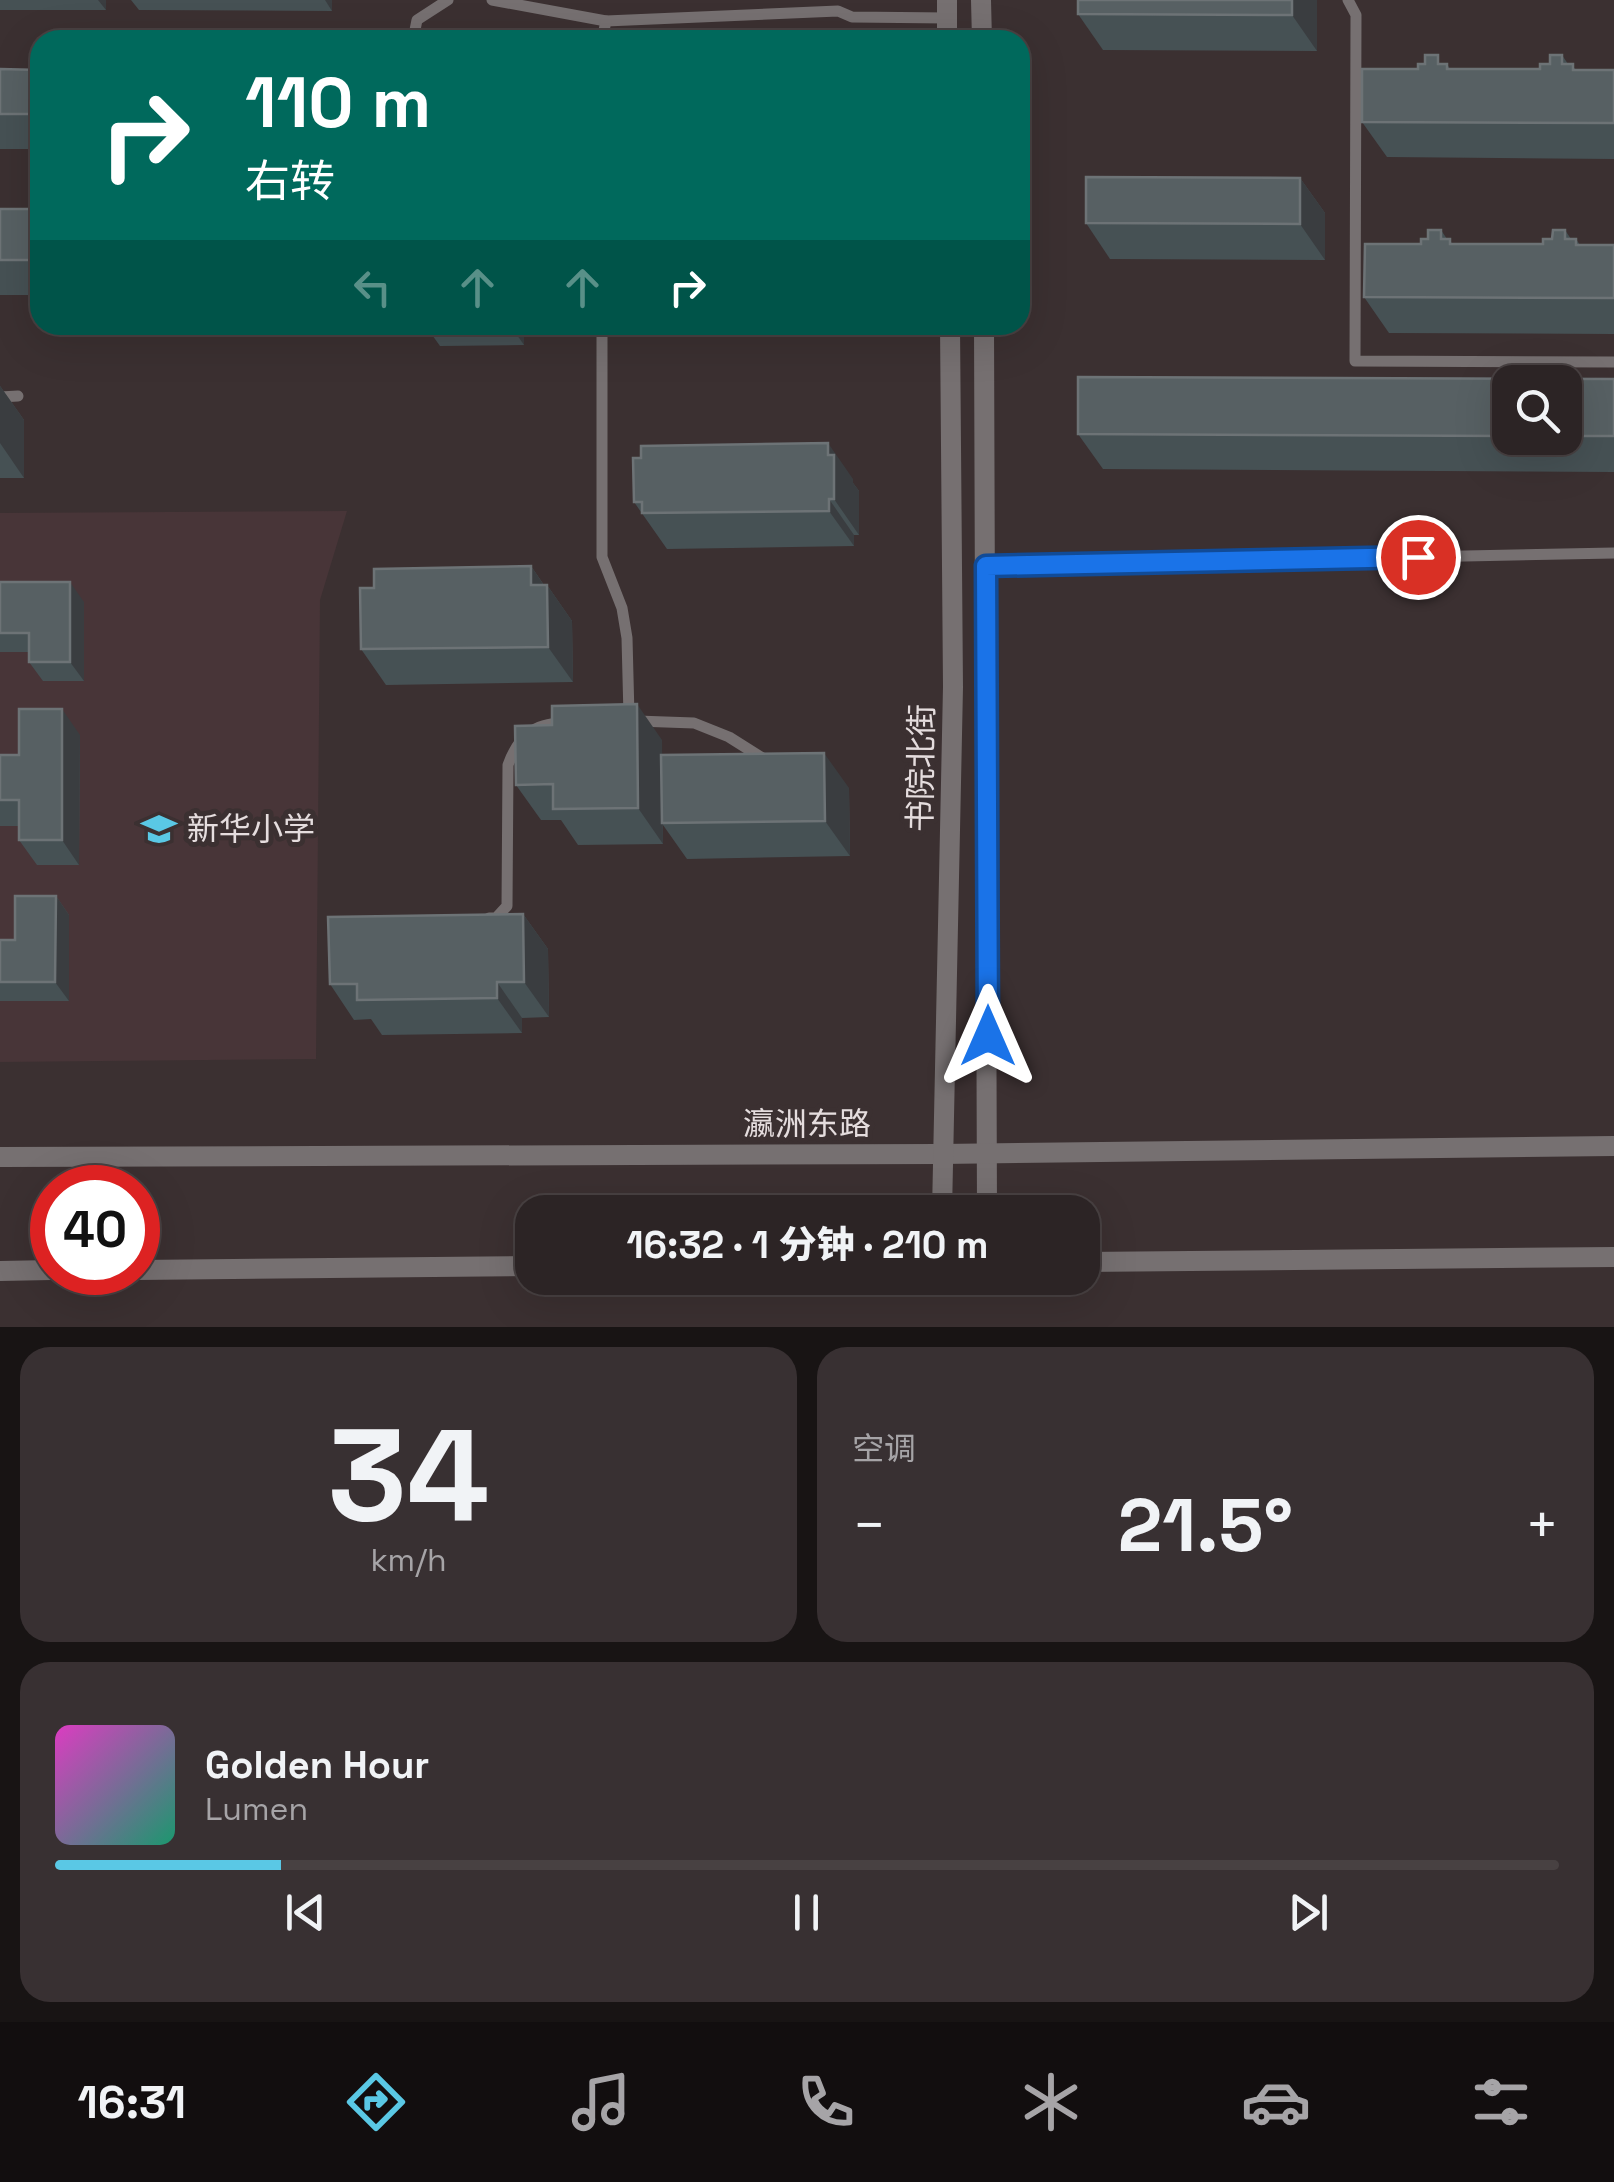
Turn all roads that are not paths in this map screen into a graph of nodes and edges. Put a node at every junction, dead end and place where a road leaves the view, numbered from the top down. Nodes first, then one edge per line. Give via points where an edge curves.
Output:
1 (448, 0) edge
2 (492, 0) edge
3 (981, 0) edge
4 (1348, 0) edge
5 (947, 9) edge
6 (606, 20) junction
7 (415, 30) edge
8 (604, 30) edge
9 (982, 30) edge
10 (602, 335) edge
11 (950, 335) edge
12 (984, 335) edge
13 (1614, 362) edge
14 (0, 396) edge
15 (18, 396) dead end
16 (1614, 554) edge
17 (986, 566) junction
18 (629, 721) junction
19 (578, 722) edge
20 (612, 722) edge
21 (780, 761) edge
22 (478, 919) edge
23 (1614, 1146) edge
24 (988, 1152) junction
25 (941, 1154) junction
26 (0, 1157) edge
27 (942, 1195) edge
28 (987, 1195) edge
29 (1614, 1257) edge
30 (1100, 1262) edge
31 (515, 1266) edge
32 (30, 1270) edge
33 (160, 1270) edge
34 (0, 1271) edge

1 - 7 lane via 417,20
2 - 6 lane
3 - 9 street
4 - 13 lane via 1356,15 1355,361
5 - 6 lane
6 - 8 lane
10 - 18 lane via 602,557 627,638
11 - 25 street, 书院北街 via 952,687
12 - 17 street, 书院北街
14 - 15 lane
16 - 17 lane
17 - 24 street, 书院北街
18 - 20 lane
18 - 21 lane via 694,723 767,761
19 - 22 lane via 543,723 514,746 508,765 507,906 496,918
23 - 24 street, 瀛洲东路
24 - 25 street, 瀛洲东路
24 - 28 street, 书院北街
25 - 26 street, 瀛洲东路
25 - 27 street, 书院北街
29 - 30 street
31 - 33 street
32 - 34 street

